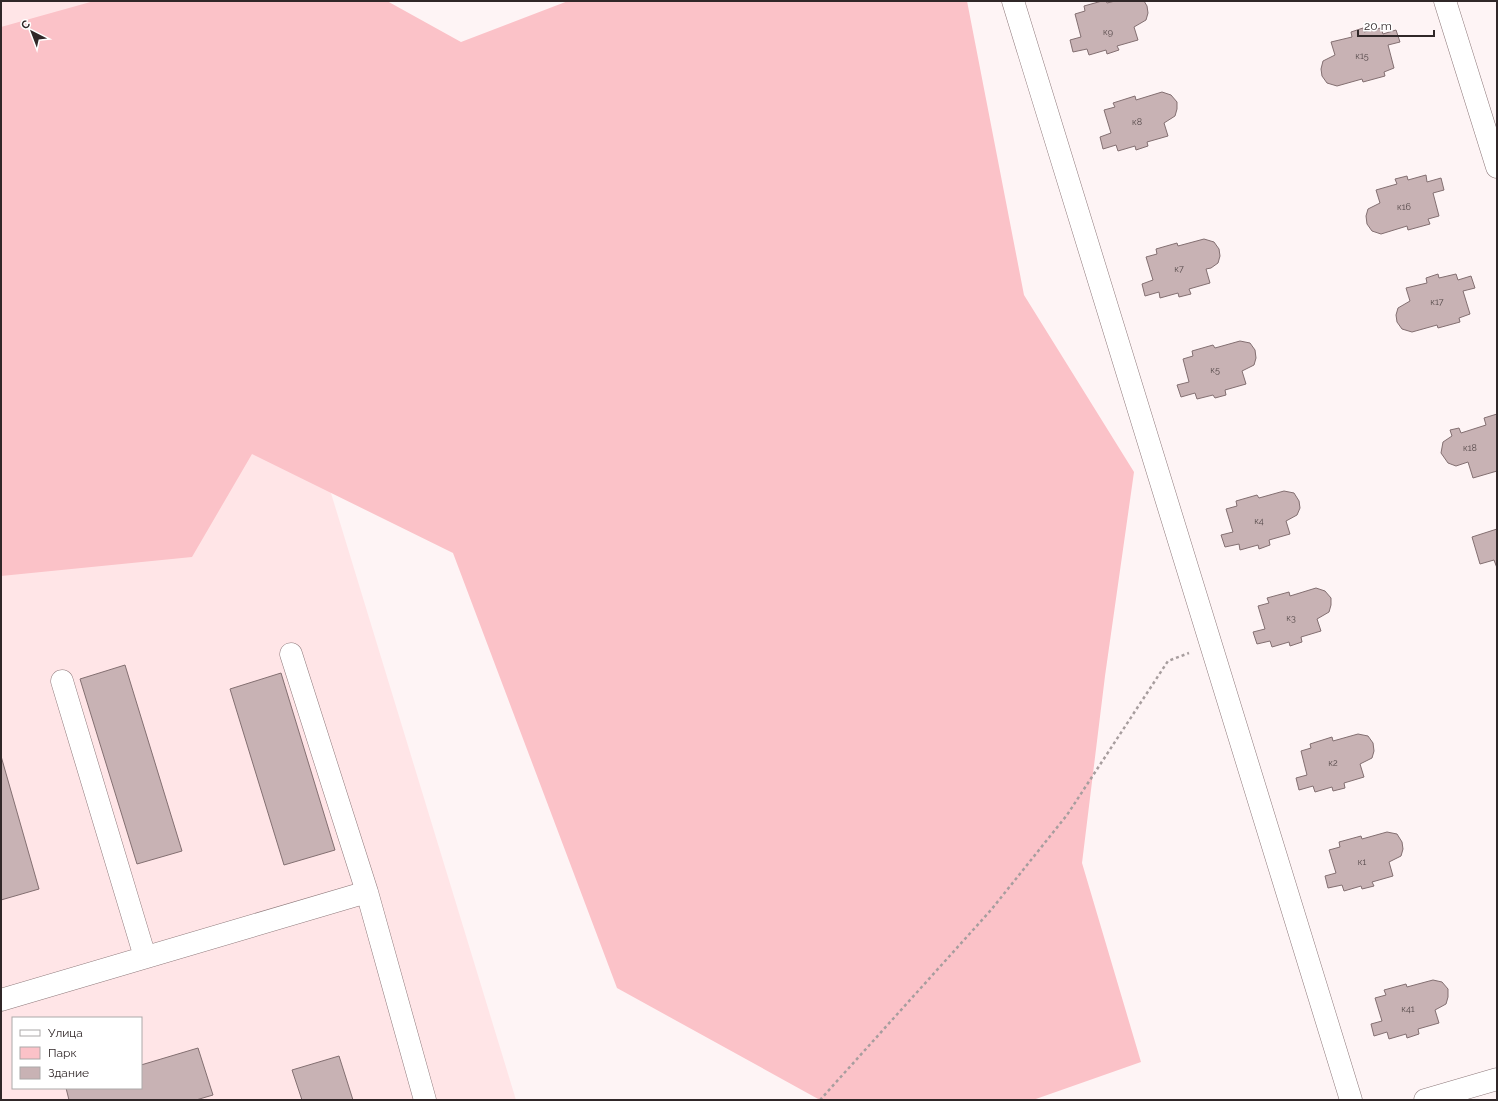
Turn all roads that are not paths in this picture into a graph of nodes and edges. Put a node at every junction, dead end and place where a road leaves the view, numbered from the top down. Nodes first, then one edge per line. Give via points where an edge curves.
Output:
1 (1013, 1) edge
2 (1445, 1) edge
3 (1497, 167) edge
4 (291, 654) dead end
5 (62, 681) dead end
6 (367, 892) junction
7 (145, 957) junction
8 (1, 1000) edge
9 (1497, 1079) edge
10 (426, 1100) edge
11 (1351, 1100) edge
12 (1425, 1100) edge

1 - 11 lane
2 - 3 lane
4 - 6 lane
5 - 7 lane
6 - 7 lane
6 - 10 lane
7 - 8 lane
9 - 12 lane

